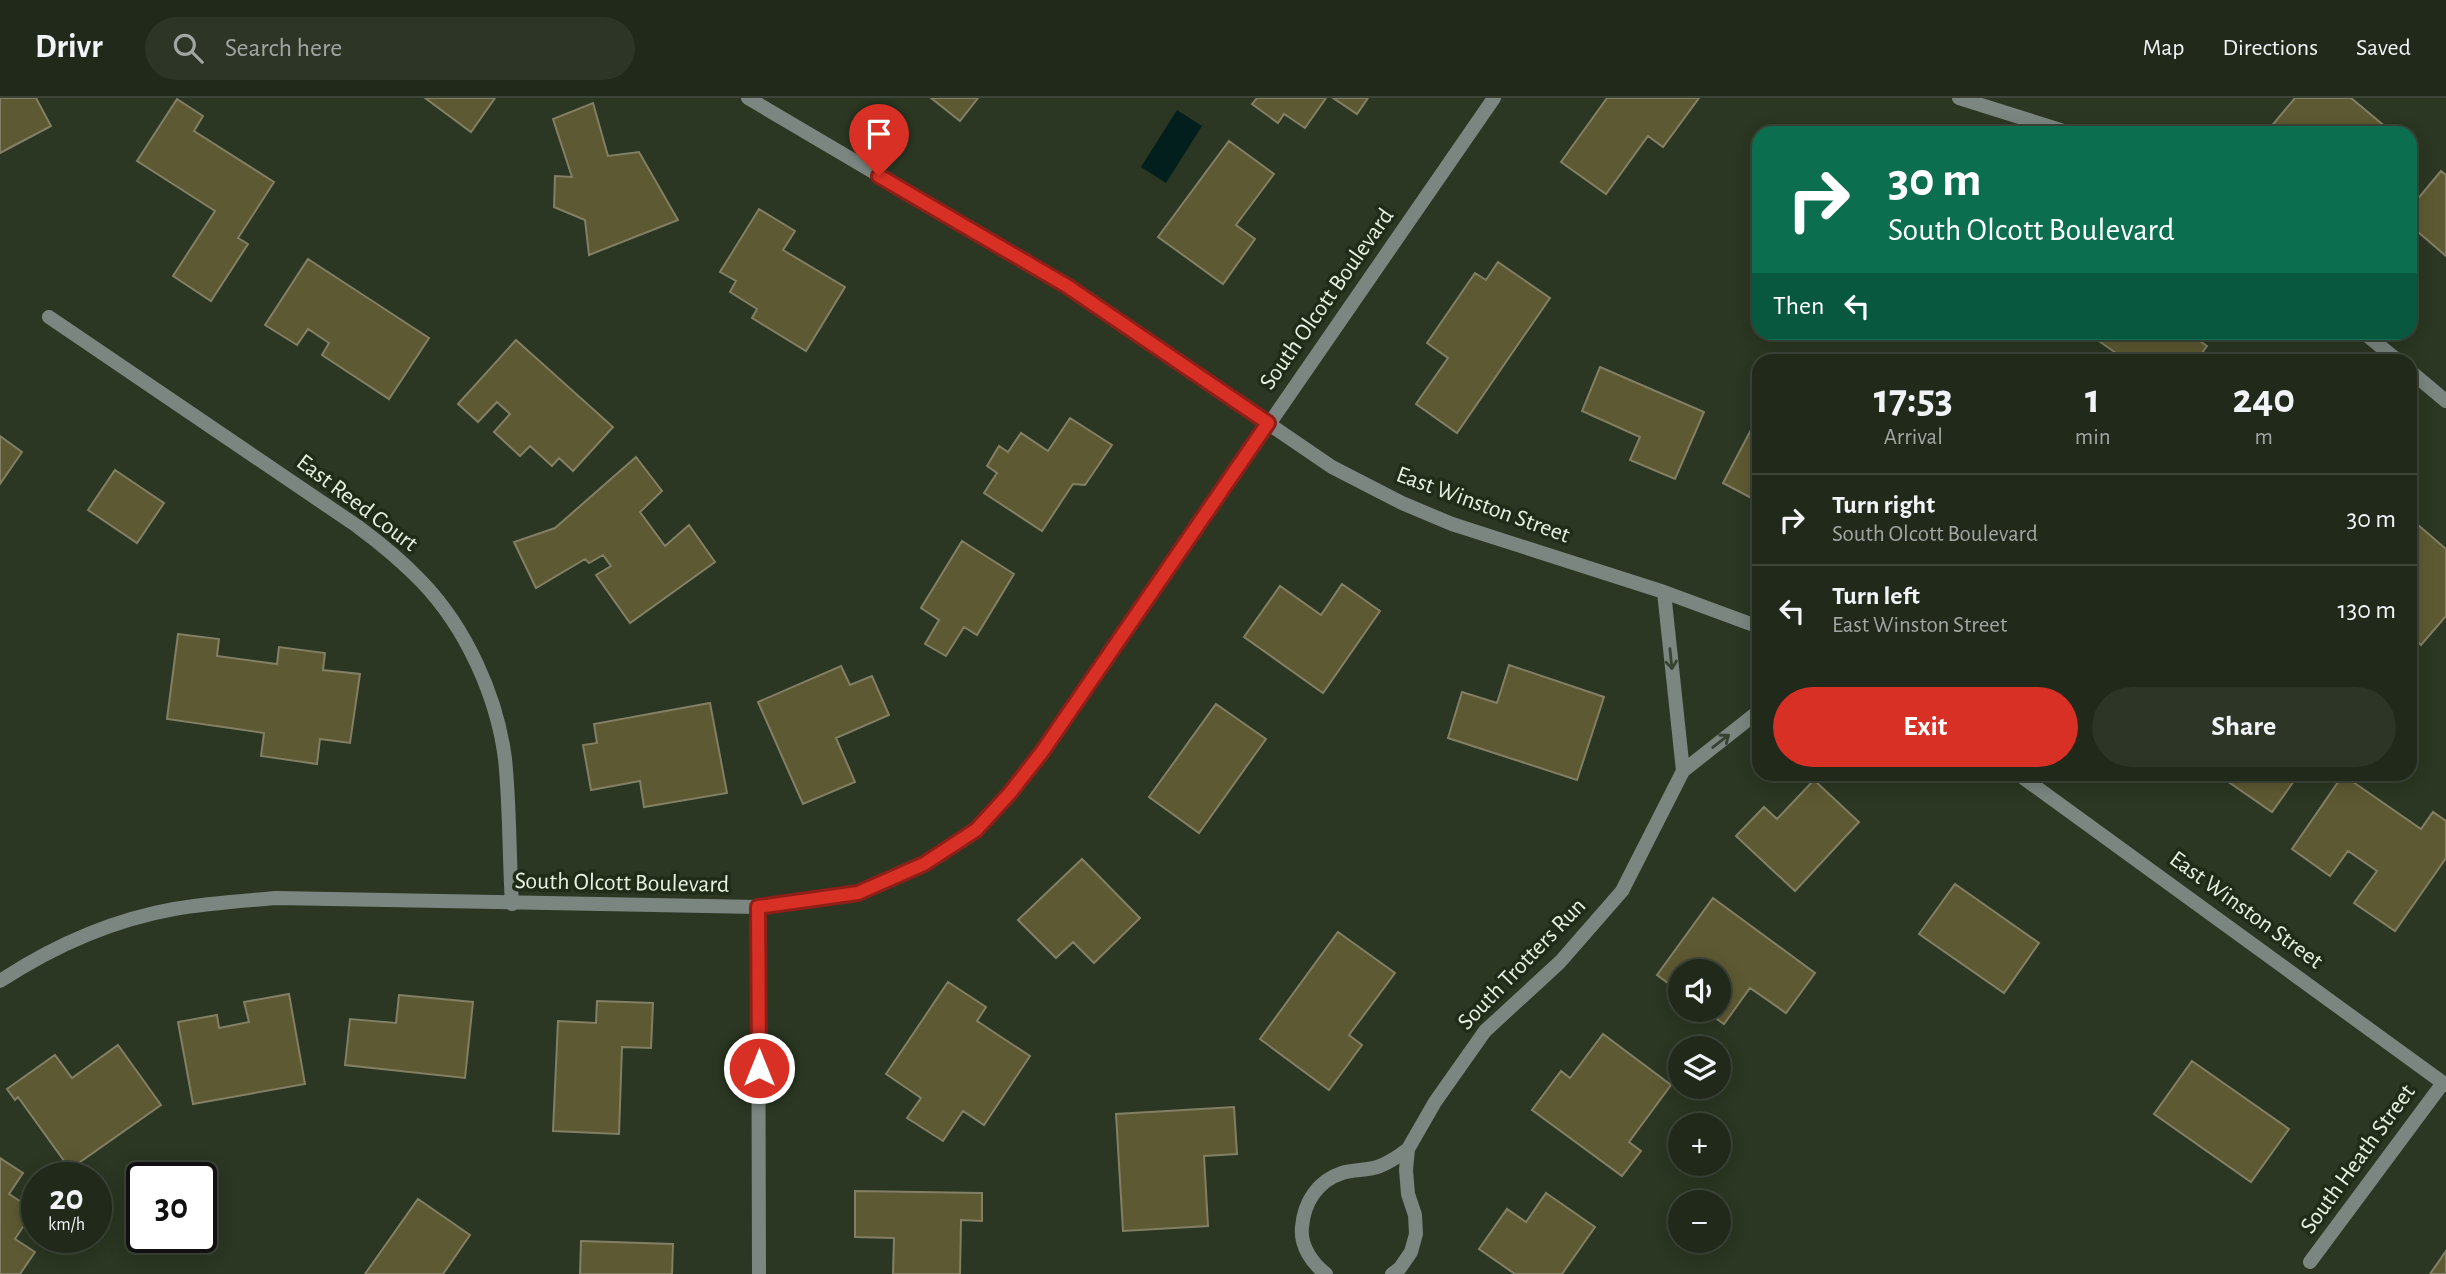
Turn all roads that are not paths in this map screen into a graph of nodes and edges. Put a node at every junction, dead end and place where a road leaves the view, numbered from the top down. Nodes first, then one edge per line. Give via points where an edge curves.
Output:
1 (748, 98) edge
2 (1494, 98) edge
3 (1959, 98) edge
4 (764, 102) edge
5 (2048, 126) edge
6 (49, 317) dead end
7 (2373, 340) edge
8 (2390, 354) edge
9 (2417, 377) edge
10 (2446, 401) edge
11 (1268, 423) junction
12 (1664, 592) junction
13 (1752, 624) edge
14 (1752, 717) edge
15 (1684, 771) junction
16 (2028, 781) edge
17 (512, 904) junction
18 (758, 907) junction
19 (0, 981) edge
20 (2444, 1084) edge
21 (1408, 1149) junction
22 (2310, 1262) dead end
23 (759, 1274) edge
24 (1326, 1274) edge
25 (1392, 1274) edge

1 - 4 street, East Winston Street
2 - 11 street, South Olcott Boulevard
3 - 5 street
4 - 11 street, East Winston Street via 1067,286
6 - 17 street, East Reed Court via 357,526 424,584 464,640 494,709 505,759
7 - 8 street
9 - 10 street
11 - 12 street, East Winston Street via 1332,467 1402,503 1452,524
11 - 18 street, South Olcott Boulevard via 1042,752 976,830 924,864 858,893
12 - 13 street, East Winston Street
12 -> 15 street
15 -> 14 street, South Trotters Run
15 - 21 street, South Trotters Run via 1622,891 1560,962 1485,1031
16 - 20 street, East Winston Street
17 - 18 street, South Olcott Boulevard
17 - 19 street, South Olcott Boulevard via 276,898 171,909 83,937
18 - 23 street
20 - 22 street, South Heath Street
21 - 24 street, South Trotters Run via 1377,1167 1341,1173 1311,1195 1301,1232 1306,1250
21 - 25 street, South Trotters Run via 1408,1194 1416,1234 1411,1252

